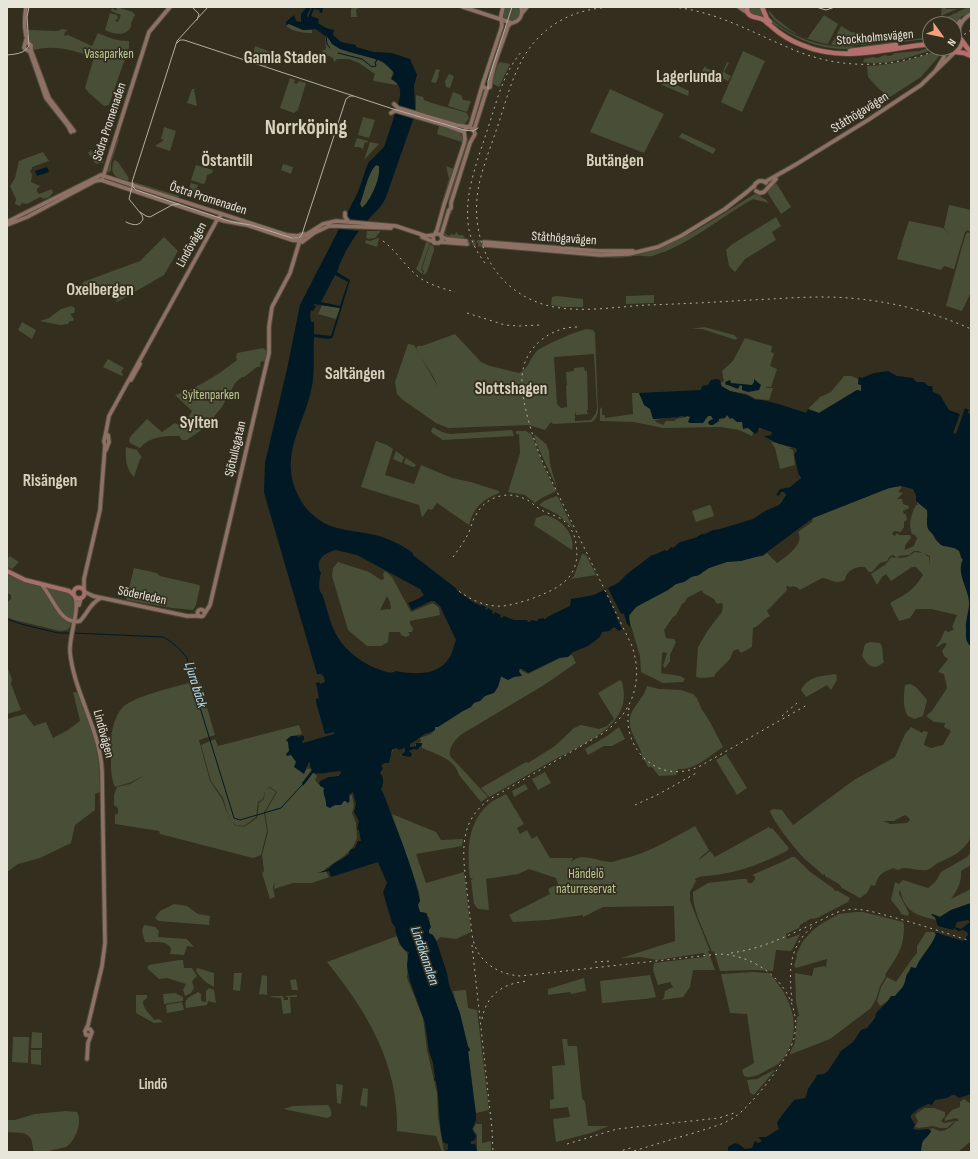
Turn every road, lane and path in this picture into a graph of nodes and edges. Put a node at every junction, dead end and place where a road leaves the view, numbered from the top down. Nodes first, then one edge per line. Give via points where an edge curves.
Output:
1 (26, 7) edge
2 (170, 7) edge
3 (463, 7) edge
4 (503, 7) edge
5 (520, 7) edge
6 (527, 7) edge
7 (739, 7) edge
8 (747, 7) edge
9 (762, 7) edge
10 (502, 12) junction
11 (748, 13) junction
12 (764, 13) junction
13 (522, 14) junction
14 (971, 14) edge
15 (492, 17) junction
16 (759, 18) junction
17 (962, 19) edge
18 (501, 20) junction
19 (962, 22) edge
20 (512, 23) junction
21 (962, 41) edge
22 (922, 44) edge
23 (922, 44) edge
24 (971, 52) edge
25 (943, 56) edge
26 (951, 56) edge
27 (933, 74) junction
28 (490, 83) junction
29 (483, 84) junction
30 (487, 89) junction
31 (394, 104) dead end
32 (398, 109) junction
33 (391, 113) dead end
34 (416, 114) junction
35 (468, 127) junction
36 (474, 130) junction
37 (72, 131) dead end
38 (464, 134) junction
39 (472, 137) junction
40 (795, 166) junction
41 (103, 178) junction
42 (765, 182) junction
43 (755, 185) junction
44 (767, 188) junction
45 (756, 191) junction
46 (450, 204) junction
47 (732, 204) junction
48 (444, 206) junction
49 (448, 210) junction
50 (222, 214) junction
51 (345, 215) dead end
52 (219, 219) junction
53 (348, 221) junction
54 (7, 222) edge
55 (7, 225) edge
56 (307, 234) junction
57 (434, 235) junction
58 (423, 236) junction
59 (442, 236) junction
60 (302, 240) junction
61 (433, 241) junction
62 (441, 242) junction
63 (484, 244) tunnel mouth
64 (7, 569) edge
65 (84, 579) junction
66 (43, 585) junction
67 (77, 588) junction
68 (65, 590) junction
69 (84, 591) junction
70 (75, 596) junction
71 (93, 596) junction
72 (82, 597) junction
73 (102, 598) junction
74 (210, 601) junction
75 (201, 609) junction
76 (205, 613) junction
77 (198, 614) junction
78 (74, 621) junction
79 (88, 1029) junction
80 (88, 1035) junction
81 (87, 1059) dead end

1 - 37 main road via 27,42 24,48 29,49 49,98
2 - 41 main road, Södra Promenaden via 149,32
3 - 15 main road
4 - 10 main road
5 - 13 main road
6 - 13 main road
7 - 11 main road
8 - 11 highway
9 - 12 highway
10 - 15 main road
10 - 18 main road
11 - 16 highway, Stockholmsvägen via 753,18
12 - 16 highway
12 - 22 highway, Stockholmsvägen via 770,23 787,35 819,48 850,50
13 - 20 main road via 519,20
14 - 17 main road
14 - 19 main road
15 - 18 main road
16 - 23 highway, Stockholmsvägen via 794,42 829,52 860,53
18 - 20 main road
18 - 29 main road via 501,29
20 - 28 main road via 508,26
21 - 24 highway
25 - 27 main road, Ståthögavägen
26 - 27 main road, Ståthögavägen
27 - 40 main road, Ståthögavägen via 896,102
28 - 29 main road via 487,81
28 - 30 main road
29 - 30 main road
29 - 35 main road
30 - 36 main road
31 - 32 main road
32 - 33 main road
32 - 34 main road
34 - 35 main road
34 - 38 main road via 458,129
35 - 36 main road
35 - 38 main road
36 - 39 main road via 475,134
38 - 39 main road
38 - 48 main road via 465,141
39 - 46 main road
40 - 42 main road, Ståthögavägen
40 - 44 main road, Ståthögavägen via 776,178
41 - 50 main road, Östra Promenaden
41 - 52 main road, Östra Promenaden
41 - 54 main road via 95,178
41 - 55 main road via 28,217
42 - 43 main road via 759,181
42 - 44 main road
43 - 45 main road
43 - 47 main road, Ståthögavägen
44 - 45 main road via 762,193
45 - 47 main road, Ståthögavägen
46 - 48 main road
46 - 49 main road via 451,208
47 - 63 main road, Ståthögavägen via 681,236 662,245 629,254 600,255
48 - 49 main road
48 - 57 main road
49 - 59 main road
50 - 52 main road, Lindövägen
50 - 56 main road, Östra Promenaden via 290,236
51 - 53 main road
52 - 60 main road, Östra Promenaden
52 - 65 main road, Lindövägen via 108,416 100,510
53 - 56 main road via 325,223
53 - 58 main road via 396,226
56 - 60 main road
57 - 58 main road
57 - 59 main road
57 - 61 main road
58 - 60 main road via 394,228 329,226
58 - 61 main road
59 - 62 main road
59 - 62 main road via 447,240 466,242
60 - 74 main road, Sjötullsgatan via 290,273 272,309 269,353
61 - 62 main road via 436,244
64 - 66 main road via 26,580
65 - 67 main road, Lindövägen
65 - 69 main road, Lindövägen
66 - 68 main road
66 - 78 main road via 64,616
67 - 68 main road
67 - 69 main road
67 - 70 main road
68 - 70 main road
69 - 71 main road, Söderleden
69 - 72 main road
70 - 72 main road
70 - 78 main road, Lindövägen via 77,602
71 - 72 main road, Söderleden
71 - 73 main road, Söderleden
72 - 78 main road, Lindövägen
73 - 77 main road, Söderleden via 187,616
73 - 78 main road via 93,603 80,621
74 - 75 main road
74 - 76 main road, Sjötullsgatan
75 - 76 main road
75 - 77 main road
76 - 77 main road via 202,616
78 - 79 main road, Lindövägen via 74,673 102,762 105,943
79 - 80 main road via 92,1032
79 - 80 main road via 84,1031
80 - 81 main road

